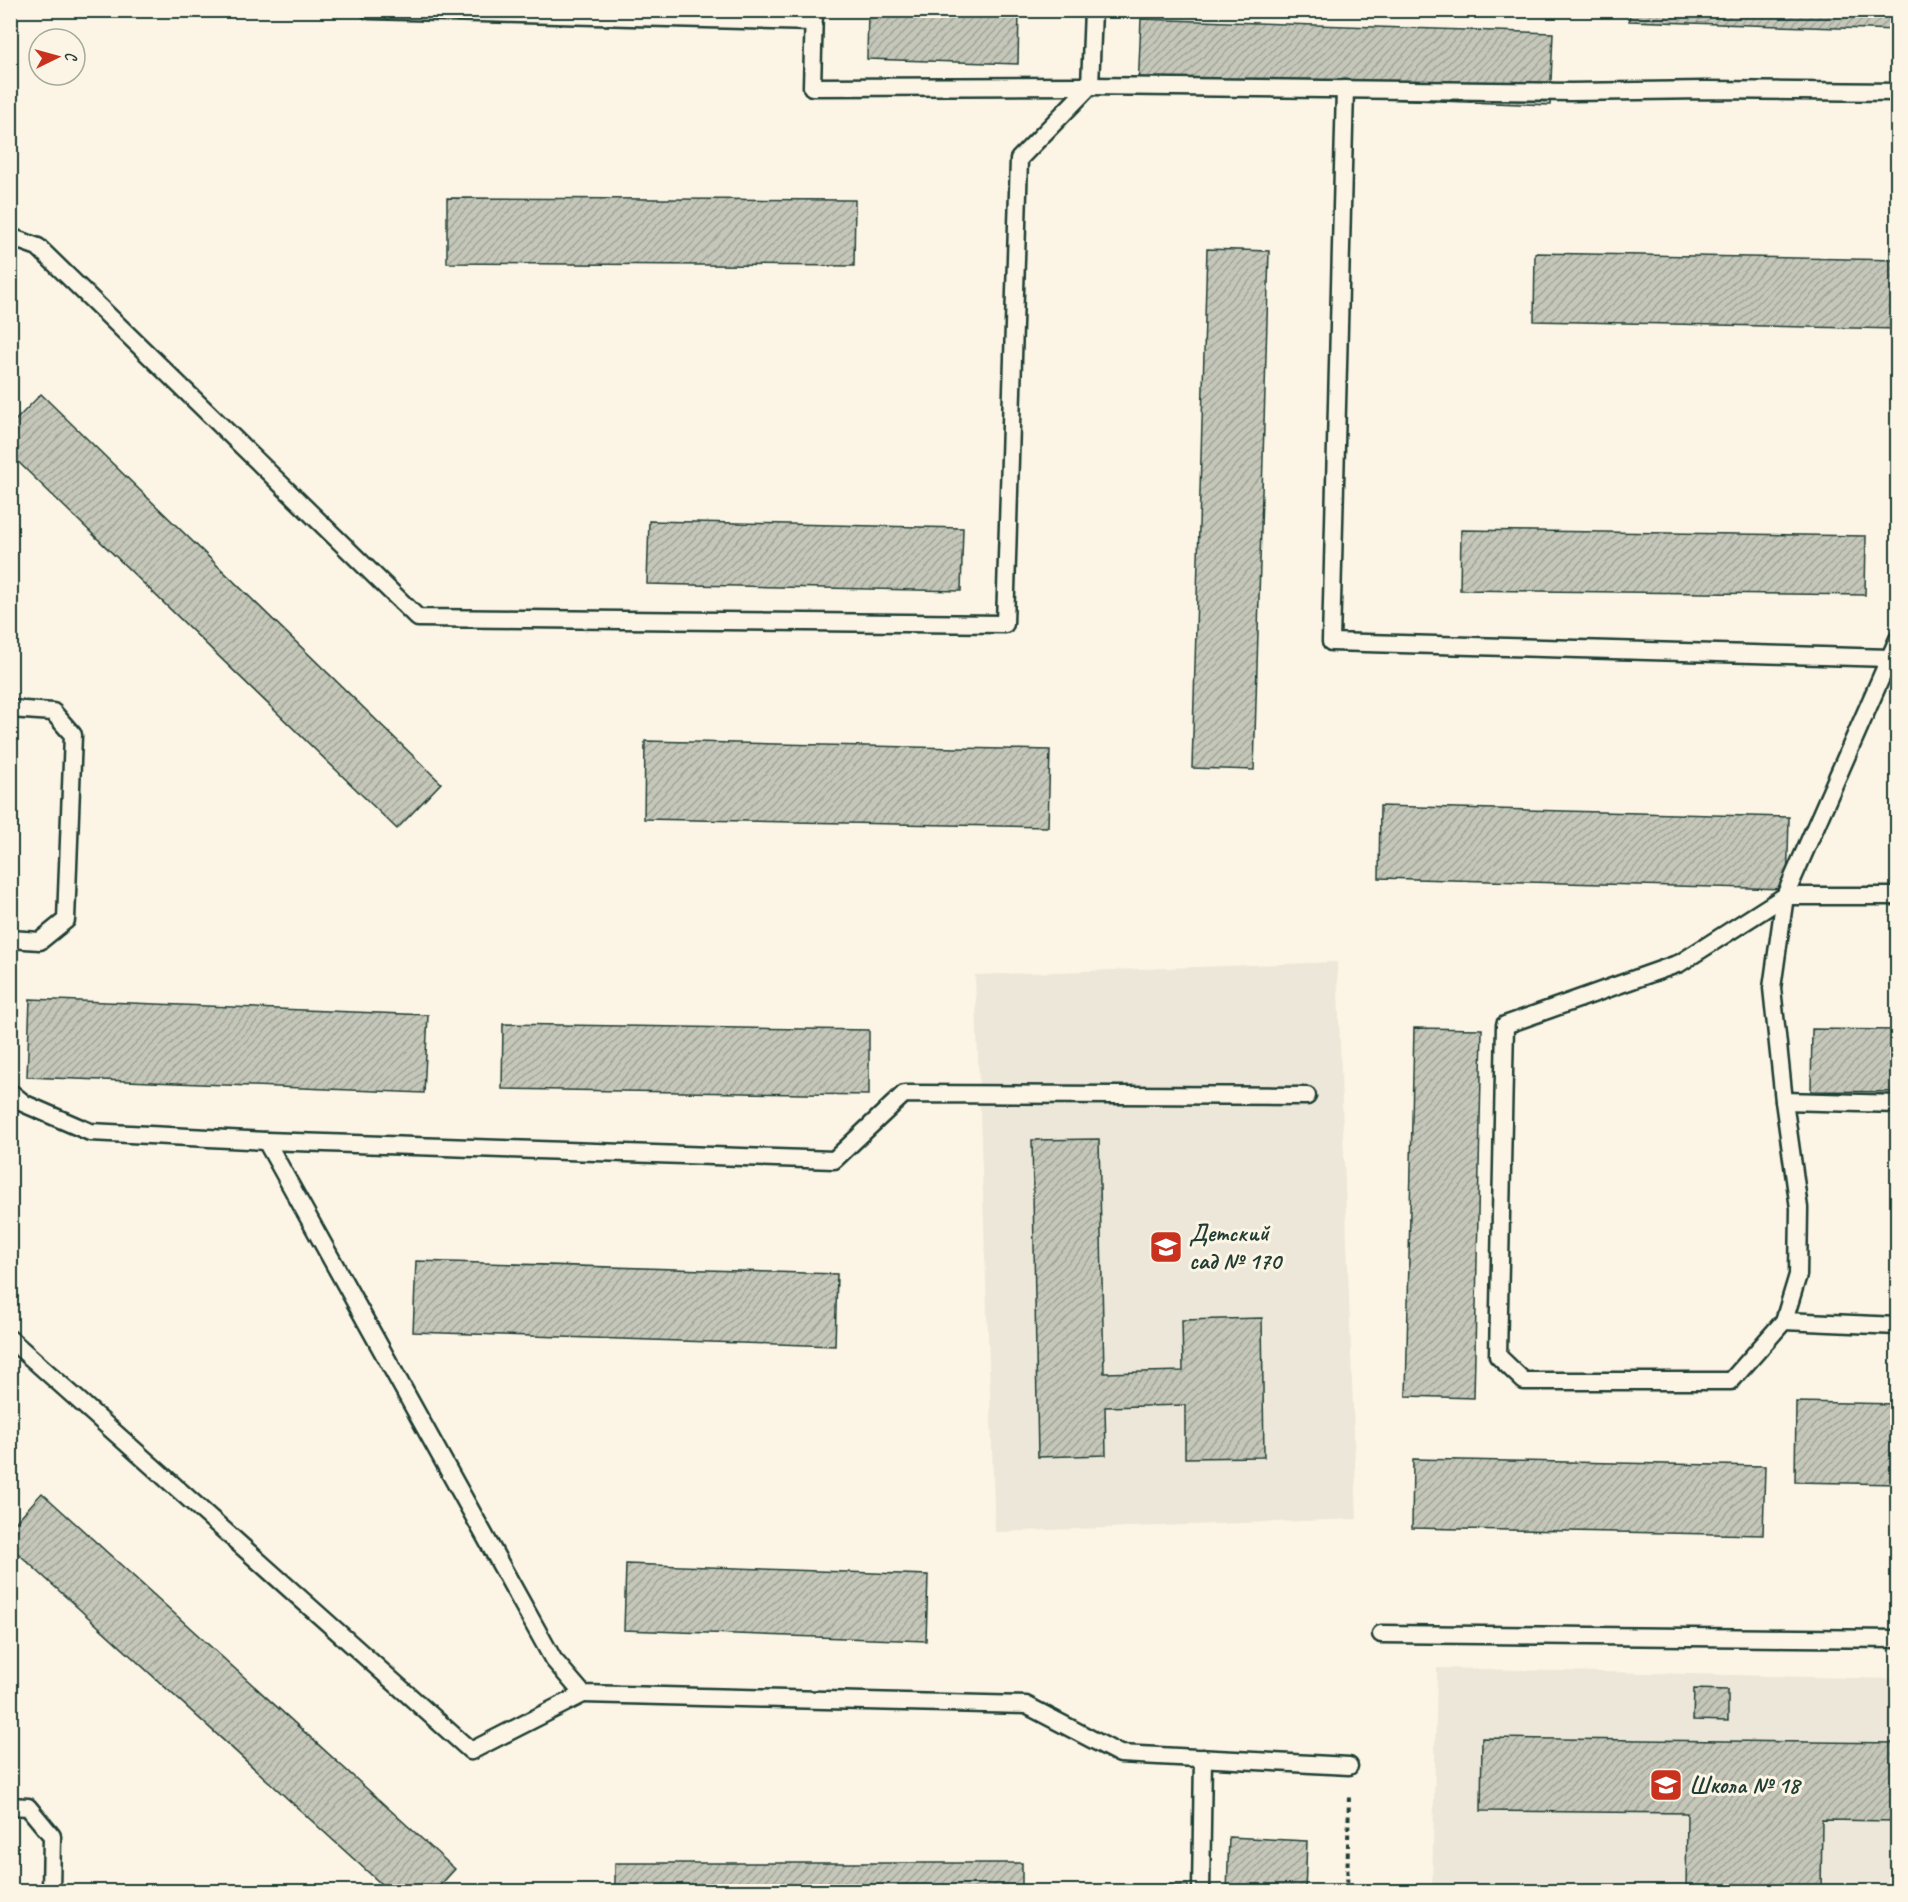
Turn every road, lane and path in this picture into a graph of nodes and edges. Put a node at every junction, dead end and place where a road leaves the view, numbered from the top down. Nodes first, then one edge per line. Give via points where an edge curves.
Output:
1 (369, 10) edge
2 (1093, 10) edge
3 (813, 16) edge
4 (1090, 86) junction
5 (1345, 89) junction
6 (1898, 92) edge
7 (10, 237) edge
8 (1898, 639) edge
9 (1890, 658) junction
10 (10, 709) edge
11 (1785, 896) junction
12 (1898, 896) edge
13 (10, 939) edge
14 (10, 1092) edge
15 (1307, 1096) dead end
16 (1784, 1101) junction
17 (1898, 1104) edge
18 (266, 1141) junction
19 (1784, 1321) junction
20 (1898, 1326) edge
21 (10, 1339) edge
22 (1381, 1634) dead end
23 (1898, 1640) edge
24 (583, 1694) junction
25 (1203, 1758) junction
26 (1349, 1766) joint
27 (10, 1806) edge
28 (51, 1892) edge
29 (1201, 1892) edge
30 (1347, 1892) edge

1 - 3 lane
2 - 4 lane
3 - 4 lane via 812,87
4 - 5 lane
4 - 7 lane via 1019,159 1005,624 418,618 38,247
5 - 6 lane
5 - 9 lane via 1331,642
8 - 9 lane
9 - 11 lane
10 - 13 lane via 53,712 73,735 66,920 40,940
11 - 12 lane
11 - 16 lane via 1772,988
11 - 19 lane via 1680,963 1506,1025 1498,1356 1524,1381 1731,1381
14 - 18 lane via 25,1104 90,1132
15 - 18 lane via 904,1094 834,1160
16 - 17 lane
16 - 19 lane via 1799,1208 1798,1275
18 - 24 lane via 553,1659
19 - 20 lane
21 - 24 lane via 471,1751
22 - 23 lane
24 - 25 lane via 1026,1705 1120,1754
25 - 26 lane
25 - 29 lane
26 - 30 path
27 - 28 lane via 28,1807 52,1836

